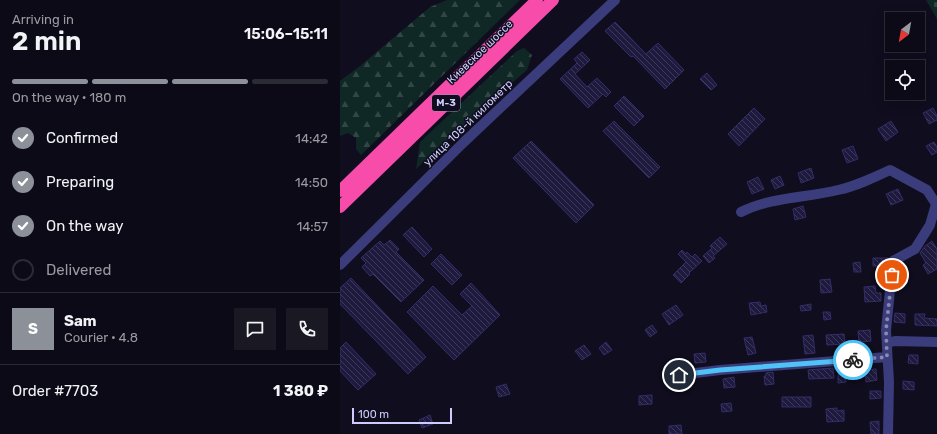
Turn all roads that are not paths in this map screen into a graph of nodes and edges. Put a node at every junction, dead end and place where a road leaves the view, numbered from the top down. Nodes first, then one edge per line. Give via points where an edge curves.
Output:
1 (537, 0) edge
2 (553, 0) edge
3 (615, 0) edge
4 (340, 191) edge
5 (340, 207) edge
6 (741, 212) dead end
7 (340, 265) edge
8 (937, 342) edge
9 (887, 343) junction
10 (887, 357) junction
11 (679, 375) dead end
12 (888, 434) edge

1 - 4 highway, Киевское шоссе / М-3
2 - 5 highway, Киевское шоссе / М-3
3 - 7 street, улица 108-й километр via 464,142
6 - 9 street via 778,199 838,190 890,170 927,190 936,204 930,225 915,249 893,261
8 - 9 street
9 - 10 street
10 - 11 street
10 - 12 street

